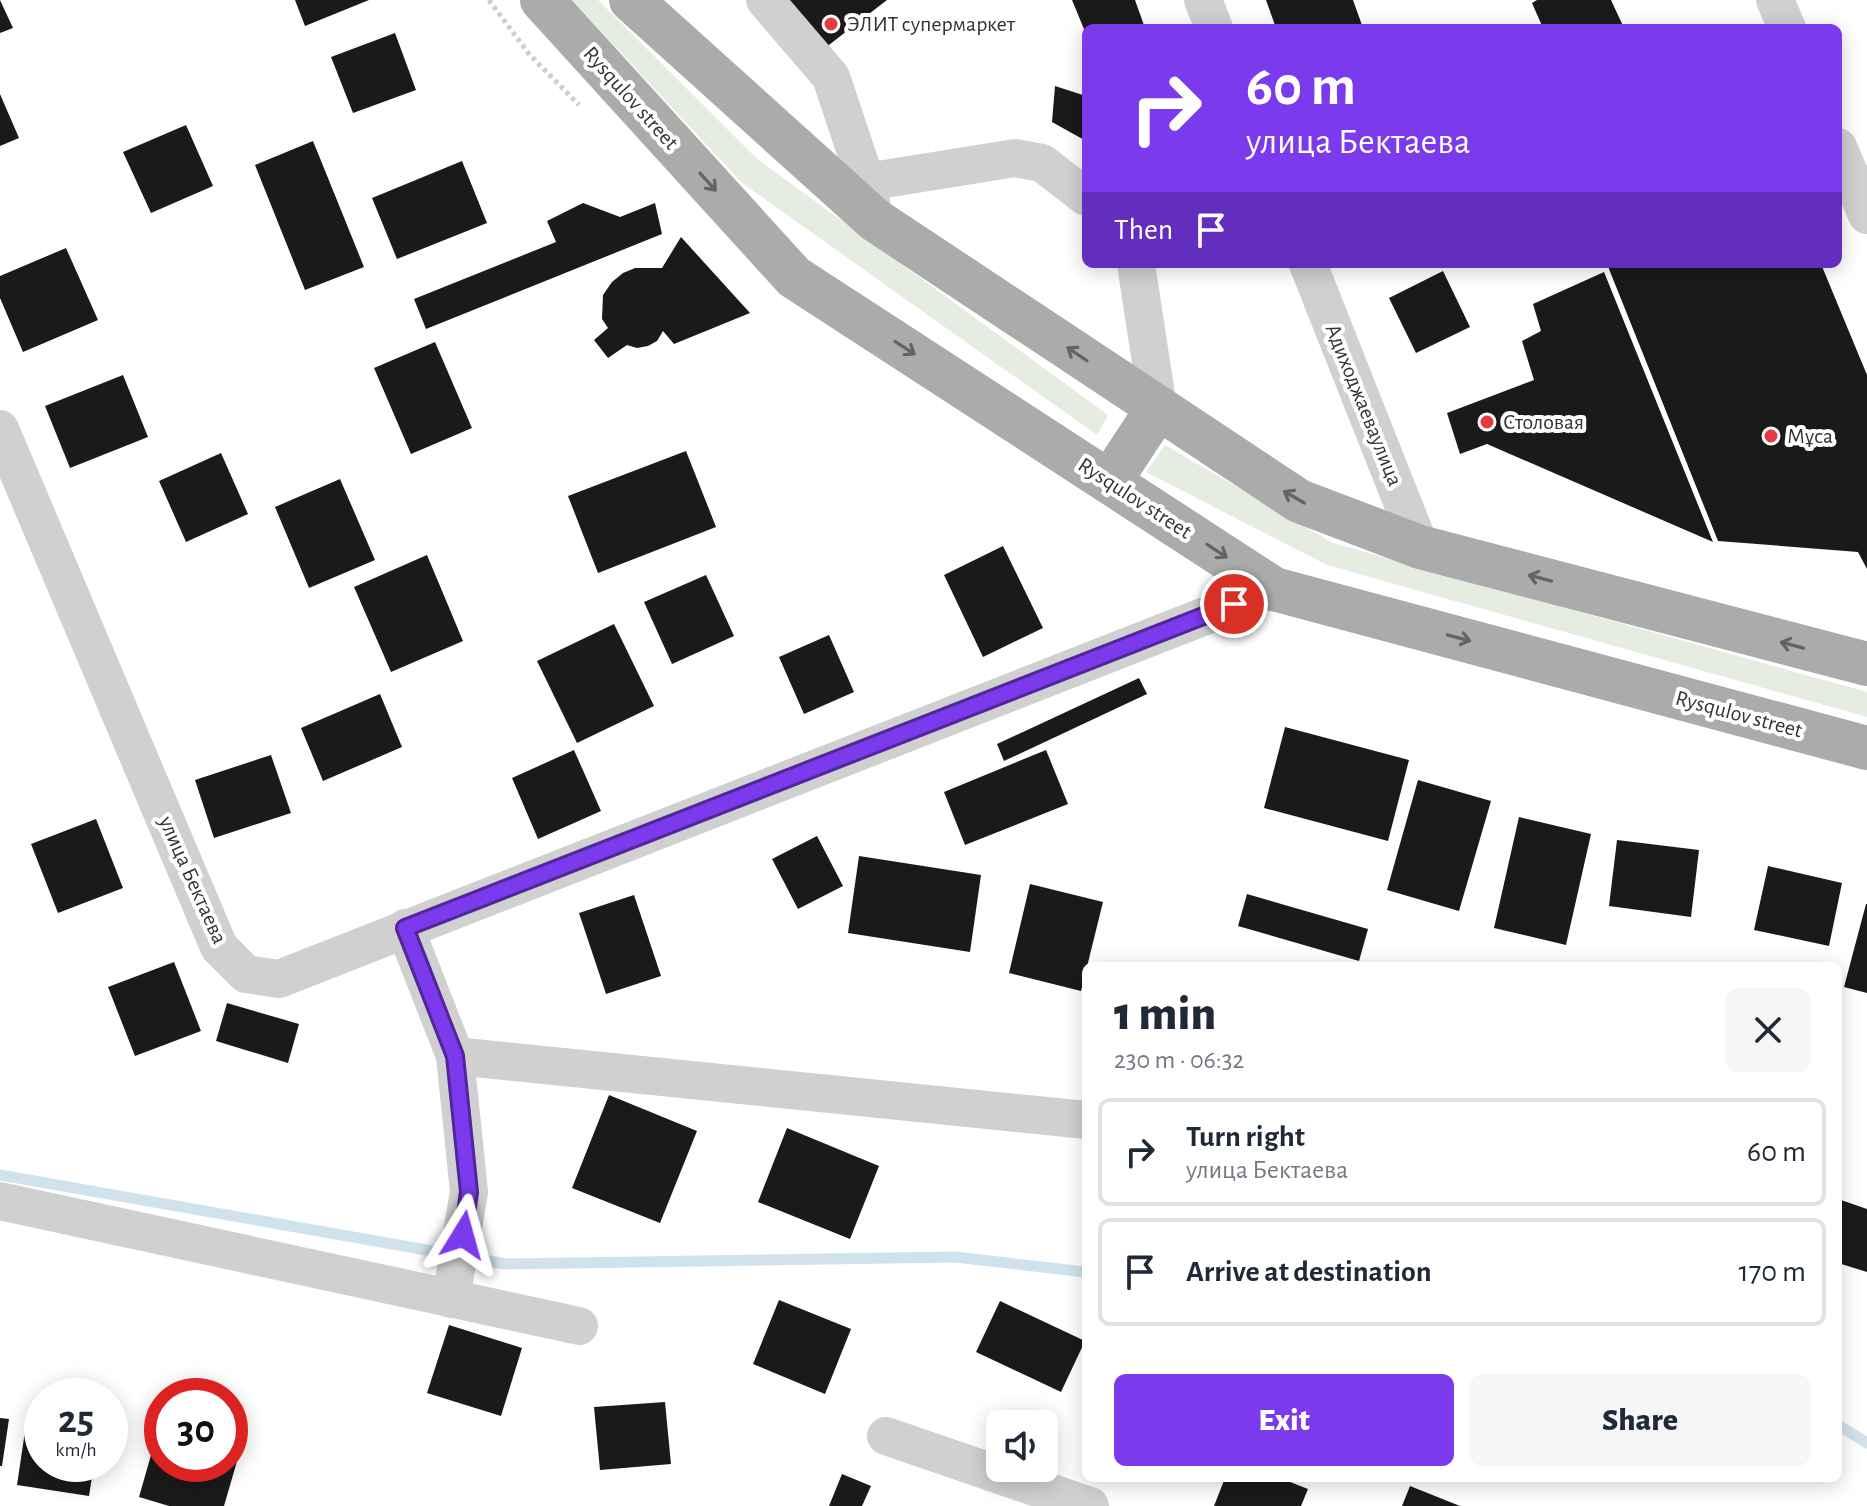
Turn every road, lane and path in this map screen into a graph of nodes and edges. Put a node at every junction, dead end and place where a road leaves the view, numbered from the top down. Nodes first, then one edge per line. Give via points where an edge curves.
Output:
1 (542, 0) edge
2 (631, 0) edge
3 (765, 0) edge
4 (1203, 0) edge
5 (1775, 0) edge
6 (1212, 24) edge
7 (1785, 24) edge
8 (1842, 156) edge
9 (1082, 194) edge
10 (871, 201) junction
11 (1867, 215) edge
12 (1137, 268) edge
13 (1310, 268) edge
14 (1158, 408) junction
15 (0, 429) edge
16 (1110, 481) junction
17 (1420, 547) junction
18 (1274, 589) junction
19 (1867, 664) edge
20 (1867, 748) edge
21 (405, 928) junction
22 (455, 1056) junction
23 (1082, 1120) edge
24 (0, 1201) edge
25 (451, 1299) junction
26 (579, 1326) dead end
27 (886, 1436) dead end
28 (1090, 1506) edge

1 -> 16 main road, Rysqulov street via 794,277
2 - 10 main road
3 - 10 street via 831,77
4 - 6 street
5 - 7 street
8 - 11 street
9 - 10 street via 1042,163 1015,158
14 -> 10 main road
12 - 14 street
13 - 17 street, Адиходжаеваулица
14 - 16 main road
17 -> 14 main road via 1299,501
15 - 21 street, улица Бектаева via 219,947 246,974 279,979
16 -> 18 main road, Rysqulov street
19 -> 17 main road
18 -> 20 main road, Rysqulov street
18 - 21 street, улица Бектаева
21 - 22 street
22 - 23 street
22 - 25 street via 469,1192
24 - 25 street
25 - 26 street
27 - 28 street

